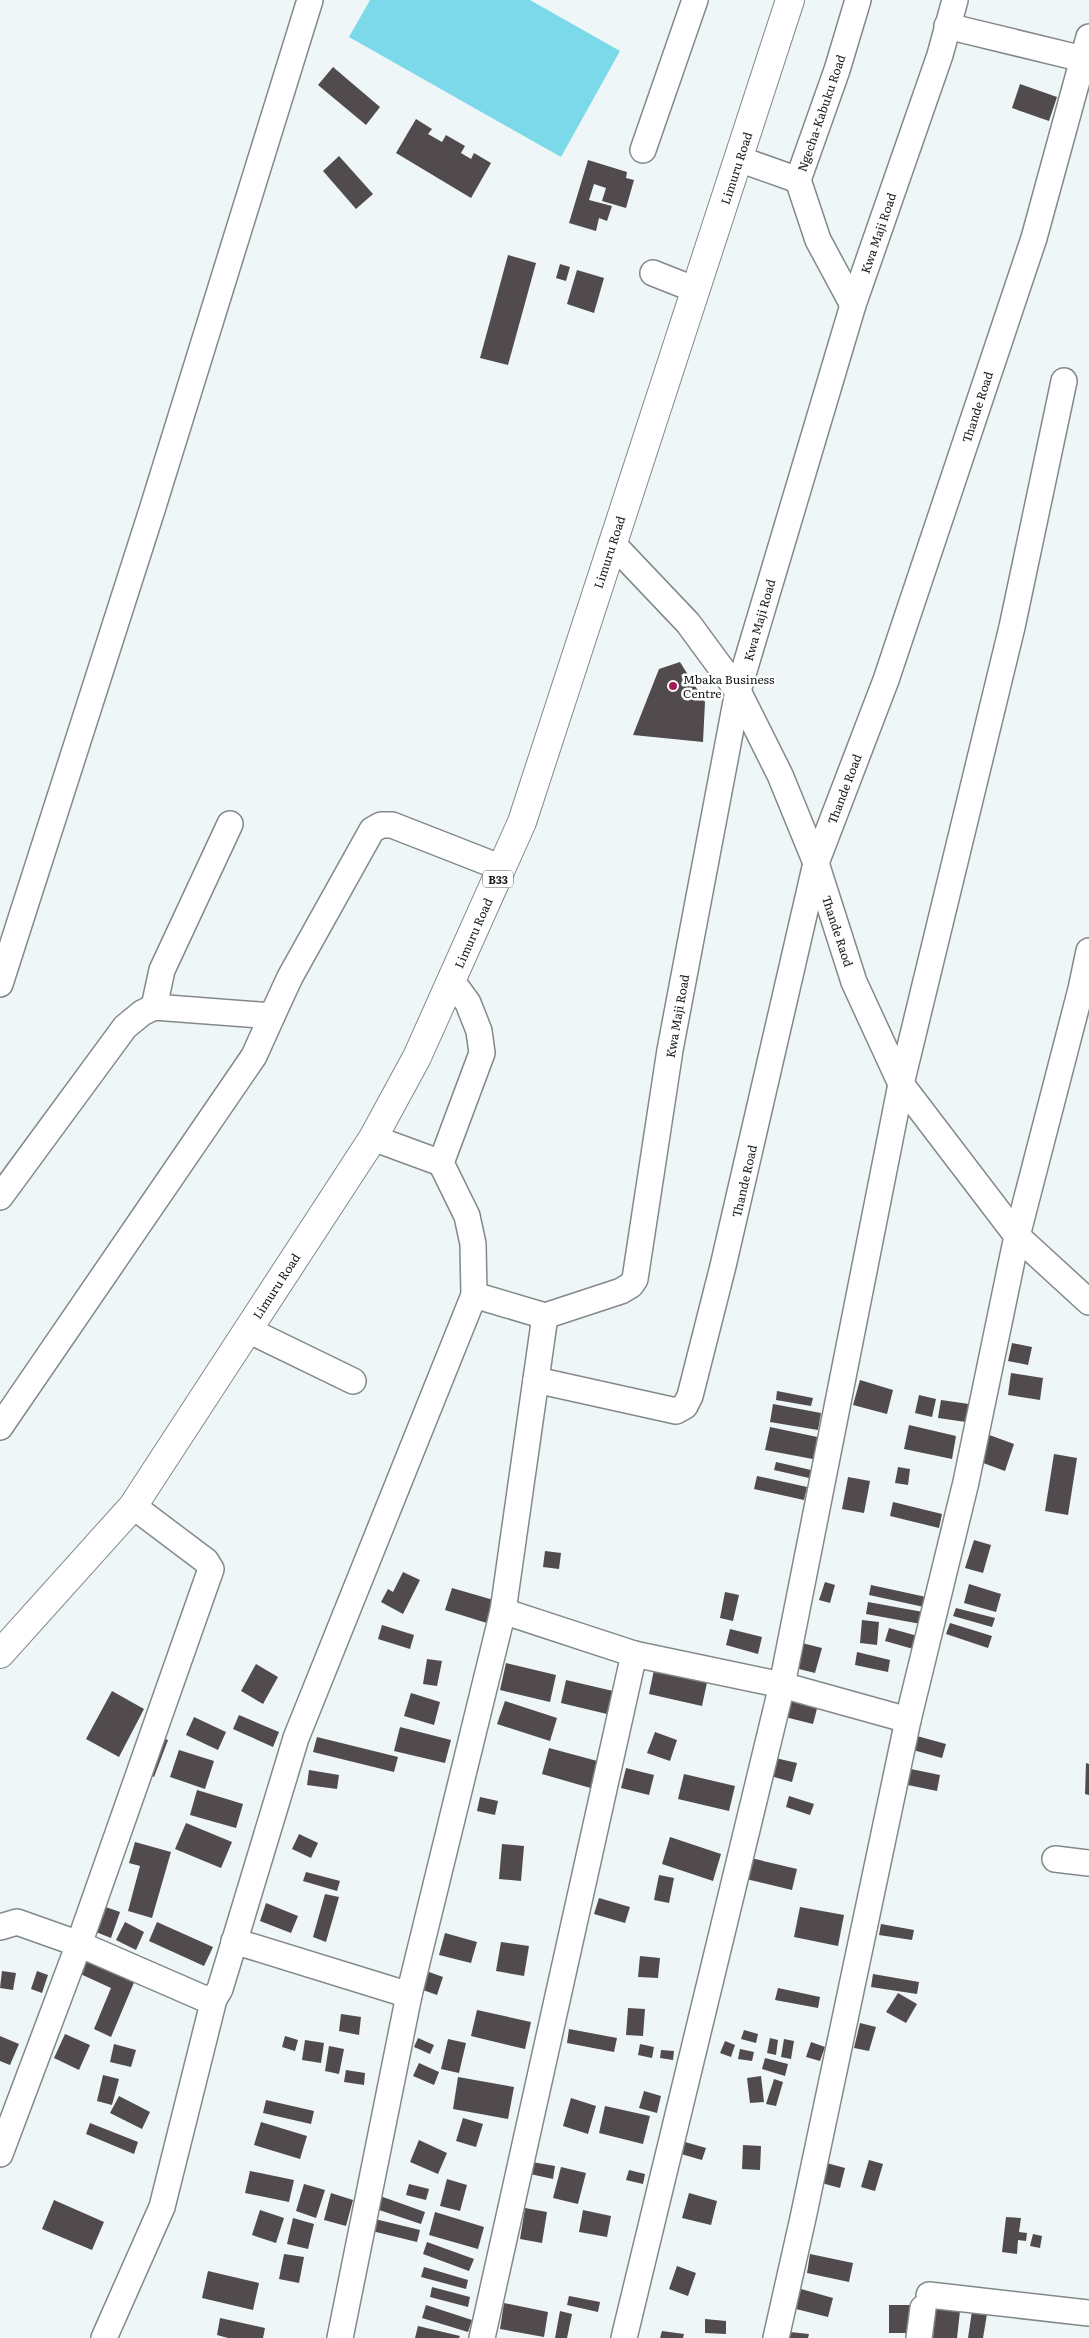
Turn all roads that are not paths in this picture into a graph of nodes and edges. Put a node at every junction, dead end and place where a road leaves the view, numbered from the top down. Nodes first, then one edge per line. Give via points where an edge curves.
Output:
1 (310, 0) edge
2 (695, 0) edge
3 (790, 0) edge
4 (858, 0) edge
5 (955, 0) edge
6 (947, 26) junction
7 (1086, 48) edge
8 (643, 150) dead end
9 (739, 159) junction
10 (798, 180) junction
11 (653, 273) dead end
12 (696, 290) junction
13 (853, 305) junction
14 (1064, 382) dead end
15 (612, 543) junction
16 (738, 691) junction
17 (230, 824) dead end
18 (816, 863) junction
19 (502, 868) junction
20 (1089, 951) edge
21 (452, 981) junction
22 (0, 984) edge
23 (154, 1007) junction
24 (272, 1016) junction
25 (901, 1084) junction
26 (373, 1138) junction
27 (441, 1163) junction
28 (0, 1197) edge
29 (1017, 1236) junction
30 (474, 1295) junction
31 (1089, 1302) edge
32 (545, 1316) junction
33 (248, 1330) junction
34 (536, 1380) junction
35 (353, 1381) dead end
36 (0, 1427) edge
37 (133, 1506) junction
38 (503, 1611) junction
39 (0, 1654) edge
40 (634, 1654) junction
41 (782, 1685) junction
42 (908, 1720) junction
43 (1054, 1859) dead end
44 (1089, 1863) edge
45 (0, 1927) edge
46 (234, 1940) junction
47 (79, 1944) junction
48 (409, 1995) junction
49 (214, 1999) junction
50 (0, 2154) edge
51 (1089, 2313) edge
52 (104, 2338) edge
53 (340, 2338) edge
54 (482, 2338) edge
55 (624, 2338) edge
56 (776, 2338) edge
57 (919, 2338) edge

1 - 22 street via 152,510
2 - 8 street
3 - 9 highway, Limuru Road / B33
4 - 10 street, Ngecha-Kabuku Road
5 - 6 street, Kwa Maji Road
6 - 7 street
6 - 13 street, Kwa Maji Road via 940,55
7 - 18 street, Thande Road via 1034,238 886,680
9 - 10 street
9 - 12 highway, Limuru Road / B33
10 - 13 street, Ngecha-Kabuku Road via 818,240
11 - 12 street
12 - 15 highway, Limuru Road / B33
13 - 16 street, Kwa Maji Road
14 - 25 street via 1012,627
15 - 16 street, Thande Raod via 688,623
15 - 19 highway, Limuru Road / B33 via 522,822
16 - 18 street, Thande Raod via 780,775
16 - 32 street, Kwa Maji Road via 670,1050 635,1279 621,1291
17 - 23 street via 162,970
18 - 25 street, Thande Raod via 854,982
18 - 34 street, Thande Road via 723,1266 685,1406 676,1411
19 - 21 highway, Limuru Road / B33
19 - 24 street via 392,825 381,825 372,830 290,977
20 - 29 street
21 - 26 highway, Limuru Road / B33
21 - 27 street via 468,1004 479,1031 482,1054
23 - 24 street
23 - 28 street via 125,1027
24 - 36 street via 254,1056
25 - 29 street, Thande Raod
25 - 41 street
26 - 27 street
26 - 33 highway, Limuru Road / B33
27 - 30 street via 467,1216 473,1244
29 - 31 street, Thande Raod
29 - 42 street via 966,1482
30 - 32 street
30 - 46 street via 296,1738
32 - 34 street
33 - 35 street
33 - 37 highway, Limuru Road / B33
34 - 38 street
37 - 39 highway, Limuru Road / B33
37 - 47 street via 206,1561 211,1569
38 - 40 street
38 - 48 street
40 - 41 street
40 - 54 street
41 - 42 street
41 - 55 street
42 - 56 street
43 - 44 street
45 - 47 street via 18,1922
46 - 48 street
46 - 49 street
47 - 49 street via 203,1998
47 - 50 street
48 - 53 street
49 - 52 street via 162,2207
51 - 57 street via 926,2302

